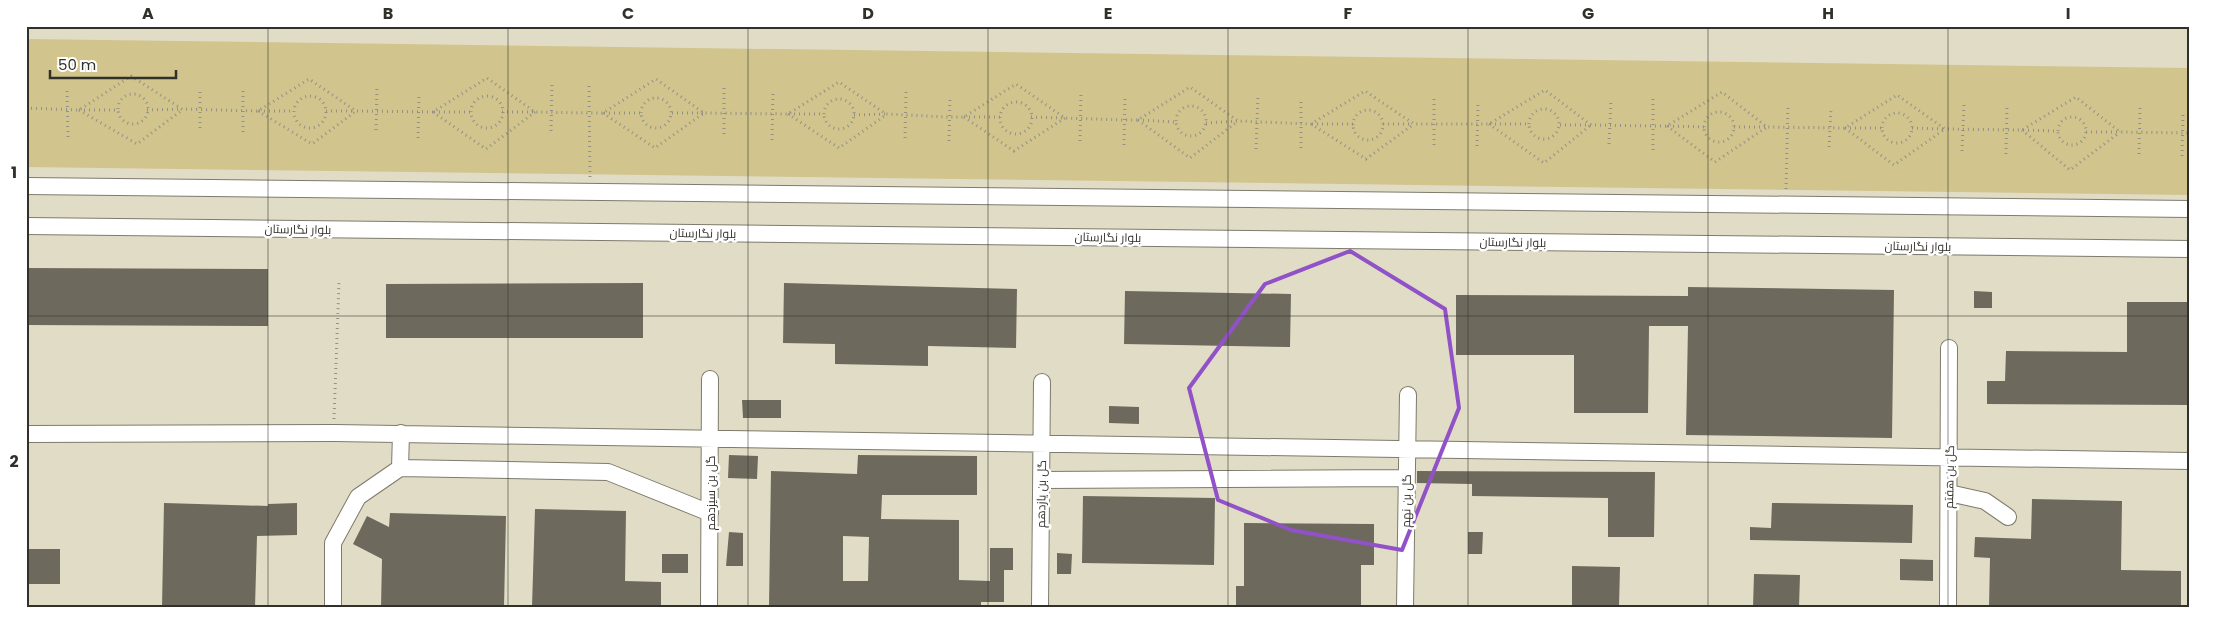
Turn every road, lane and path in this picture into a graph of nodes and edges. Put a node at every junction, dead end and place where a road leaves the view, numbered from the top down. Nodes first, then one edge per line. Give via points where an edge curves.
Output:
1 (552, 84) dead end
2 (377, 85) dead end
3 (589, 86) dead end
4 (724, 87) dead end
5 (200, 89) dead end
6 (67, 91) dead end
7 (243, 91) dead end
8 (773, 92) dead end
9 (906, 92) dead end
10 (1081, 92) dead end
11 (419, 94) dead end
12 (1125, 96) dead end
13 (1258, 96) dead end
14 (950, 97) dead end
15 (1611, 98) dead end
16 (1434, 99) dead end
17 (1653, 99) dead end
18 (1301, 102) dead end
19 (1478, 103) dead end
20 (1964, 103) dead end
21 (1788, 104) dead end
22 (2140, 106) dead end
23 (2007, 107) dead end
24 (26, 108) edge
25 (67, 110) junction
26 (78, 110) junction
27 (118, 110) junction
28 (148, 110) junction
29 (182, 110) junction
30 (200, 110) junction
31 (1831, 110) dead end
32 (243, 111) junction
33 (258, 111) junction
34 (294, 111) junction
35 (326, 111) junction
36 (356, 111) junction
37 (376, 112) junction
38 (419, 112) junction
39 (433, 112) junction
40 (471, 112) junction
41 (502, 112) junction
42 (535, 112) junction
43 (552, 112) junction
44 (590, 113) junction
45 (603, 113) junction
46 (641, 113) junction
47 (672, 113) junction
48 (704, 113) junction
49 (2183, 113) dead end
50 (724, 114) junction
51 (772, 114) junction
52 (788, 114) junction
53 (823, 114) junction
54 (854, 114) junction
55 (886, 114) junction
56 (906, 114) junction
57 (949, 117) junction
58 (964, 117) junction
59 (1000, 117) junction
60 (1031, 118) junction
61 (1065, 118) junction
62 (1081, 118) junction
63 (1124, 120) junction
64 (1138, 120) junction
65 (1238, 121) junction
66 (1257, 121) junction
67 (1175, 122) junction
68 (1206, 123) junction
69 (1301, 124) junction
70 (1311, 124) junction
71 (1353, 124) junction
72 (1383, 124) junction
73 (1414, 124) junction
74 (1434, 124) junction
75 (1478, 124) junction
76 (1489, 124) junction
77 (1529, 124) junction
78 (1560, 125) junction
79 (1591, 125) junction
80 (1610, 125) junction
81 (1653, 126) junction
82 (1667, 126) junction
83 (1704, 126) junction
84 (1734, 127) junction
85 (1767, 127) junction
86 (1787, 127) junction
87 (200, 128) dead end
88 (1830, 128) junction
89 (1845, 128) junction
90 (1882, 128) junction
91 (1912, 128) junction
92 (1945, 129) junction
93 (1963, 129) junction
94 (376, 130) dead end
95 (2006, 130) junction
96 (2022, 130) junction
97 (551, 131) dead end
98 (2057, 131) junction
99 (2086, 132) junction
100 (2120, 132) junction
101 (2139, 132) junction
102 (2183, 133) junction
103 (2190, 133) edge
104 (724, 134) dead end
105 (243, 136) dead end
106 (68, 138) dead end
107 (418, 138) dead end
108 (905, 138) dead end
109 (772, 140) dead end
110 (1080, 140) dead end
111 (948, 141) dead end
112 (1609, 144) dead end
113 (1124, 145) dead end
114 (1434, 145) dead end
115 (1477, 146) dead end
116 (1829, 147) dead end
117 (1301, 148) dead end
118 (1256, 149) dead end
119 (1962, 151) dead end
120 (1653, 153) dead end
121 (2006, 154) dead end
122 (2139, 154) dead end
123 (2182, 156) dead end
124 (26, 186) edge
125 (590, 192) junction
126 (1786, 204) junction
127 (2190, 209) edge
128 (26, 226) edge
129 (2190, 249) edge
130 (339, 282) dead end
131 (1949, 348) dead end
132 (710, 379) dead end
133 (1042, 382) dead end
134 (1408, 395) dead end
135 (334, 432) junction
136 (401, 433) junction
137 (26, 434) edge
138 (710, 438) junction
139 (1042, 442) junction
140 (1407, 448) junction
141 (1949, 456) junction
142 (2190, 461) edge
143 (400, 468) junction
144 (1406, 478) junction
145 (1041, 480) junction
146 (1949, 493) junction
147 (710, 513) junction
148 (2008, 517) dead end
149 (332, 607) edge
150 (709, 607) edge
151 (1040, 607) edge
152 (1405, 607) edge
153 (1948, 607) edge

1 - 43 path
2 - 37 path
3 - 44 path
4 - 50 path
5 - 30 path
6 - 25 path
7 - 32 path
8 - 51 path
9 - 56 path
10 - 62 path
11 - 38 path
12 - 63 path
13 - 66 path
14 - 57 path
15 - 80 path
16 - 74 path
17 - 81 path
18 - 69 path
19 - 75 path
20 - 93 path
21 - 86 path
22 - 101 path
23 - 95 path
24 - 25 path
25 - 26 path
25 - 106 path
26 - 27 path
26 - 29 path via 131,76
26 - 29 path via 137,144
27 - 28 path via 124,121 133,124 143,120
27 - 28 path via 123,98 132,94 141,97
28 - 29 path
29 - 30 path
30 - 32 path
30 - 87 path
31 - 88 path
32 - 33 path
32 - 105 path
33 - 34 path
33 - 36 path via 310,79
33 - 36 path via 312,144
34 - 35 path via 299,101 308,97 318,99
34 - 35 path via 300,124 309,128 319,125
35 - 36 path
36 - 37 path
37 - 38 path
37 - 94 path
38 - 39 path
38 - 107 path
39 - 40 path
39 - 42 path via 487,78
39 - 42 path via 486,149
40 - 41 path via 478,99 488,96 497,100
40 - 41 path via 474,122 483,128 498,124
41 - 42 path
42 - 43 path
43 - 44 path
43 - 97 path
44 - 45 path
44 - 125 path
45 - 46 path
45 - 48 path via 656,79
45 - 48 path via 655,148
46 - 47 path via 644,103 658,98 667,102
46 - 47 path via 649,127 658,129 667,125
47 - 48 path
48 - 50 path
49 - 102 path
50 - 51 path
50 - 104 path
51 - 52 path
51 - 109 path
52 - 53 path
52 - 55 path via 838,82
52 - 55 path via 839,148
53 - 54 path via 828,125 836,129 847,127
53 - 54 path via 828,102 838,98 851,105
54 - 55 path
55 - 56 path
56 - 57 path
56 - 108 path
57 - 58 path
57 - 111 path
58 - 59 path
58 - 61 path via 1014,151
58 - 61 path via 1016,84
59 - 60 path via 1004,108 1012,103 1027,107
59 - 60 path via 1003,127 1016,134 1026,130
60 - 61 path
61 - 62 path
62 - 63 path
62 - 110 path
63 - 64 path
63 - 113 path
64 - 65 path via 1190,88
64 - 65 path via 1190,158
64 - 67 path
65 - 66 path
65 - 68 path
66 - 69 path
66 - 118 path
67 - 68 path via 1179,131 1192,137 1202,132
67 - 68 path via 1182,108 1192,106 1204,113
69 - 70 path
69 - 117 path
70 - 71 path
70 - 73 path via 1365,91
70 - 73 path via 1366,159
71 - 72 path via 1358,114 1367,110 1377,112
71 - 72 path via 1356,134 1370,140 1379,135
72 - 73 path
73 - 74 path
74 - 75 path
74 - 114 path
75 - 76 path
75 - 115 path
76 - 77 path
76 - 79 path via 1545,90
76 - 79 path via 1544,163
77 - 78 path via 1534,135 1543,140 1556,134
77 - 78 path via 1534,113 1543,109 1553,112
78 - 79 path
79 - 80 path
80 - 81 path
80 - 112 path
81 - 82 path
81 - 120 path
82 - 83 path
82 - 85 path via 1722,92
82 - 85 path via 1714,162
83 - 84 path via 1712,114 1722,112 1731,118
83 - 84 path via 1712,140 1722,142 1730,137
84 - 85 path
85 - 86 path
86 - 88 path
86 - 126 path
88 - 89 path
88 - 116 path
89 - 90 path
89 - 92 path via 1897,95
89 - 92 path via 1894,165
90 - 91 path via 1888,115 1898,113 1907,117
90 - 91 path via 1886,140 1897,144 1907,140
91 - 92 path
92 - 93 path
93 - 95 path
93 - 119 path
95 - 96 path
95 - 121 path
96 - 98 path
96 - 100 path via 2076,98
96 - 100 path via 2070,170
98 - 99 path via 2063,143 2072,146 2081,142
98 - 99 path via 2062,120 2071,117 2084,124
99 - 100 path
100 - 101 path
101 - 102 path
101 - 122 path
102 - 103 path
102 - 123 path
124 - 125 street
125 - 126 street
126 - 127 street
128 - 129 street, بلوار نگارستان
130 - 135 path
131 - 141 street, گل بن هفتم
132 - 138 street, گل بن سیزدهم
133 - 139 street, گل بن یازدهم
134 - 140 street, گل بن نهم
135 - 136 street
135 - 137 street
136 - 138 street
136 - 143 street
138 - 139 street
138 - 147 street, گل بن سیزدهم
139 - 140 street
139 - 145 street, گل بن یازدهم
140 - 141 street
140 - 144 street, گل بن نهم
141 - 142 street
141 - 146 street, گل بن هفتم
143 - 147 street via 608,472
143 - 149 street via 358,497 333,543
144 - 145 street
144 - 152 street, گل بن نهم
145 - 151 street, گل بن یازدهم
146 - 148 street via 1985,501
146 - 153 street, گل بن هفتم
147 - 150 street, گل بن سیزدهم

